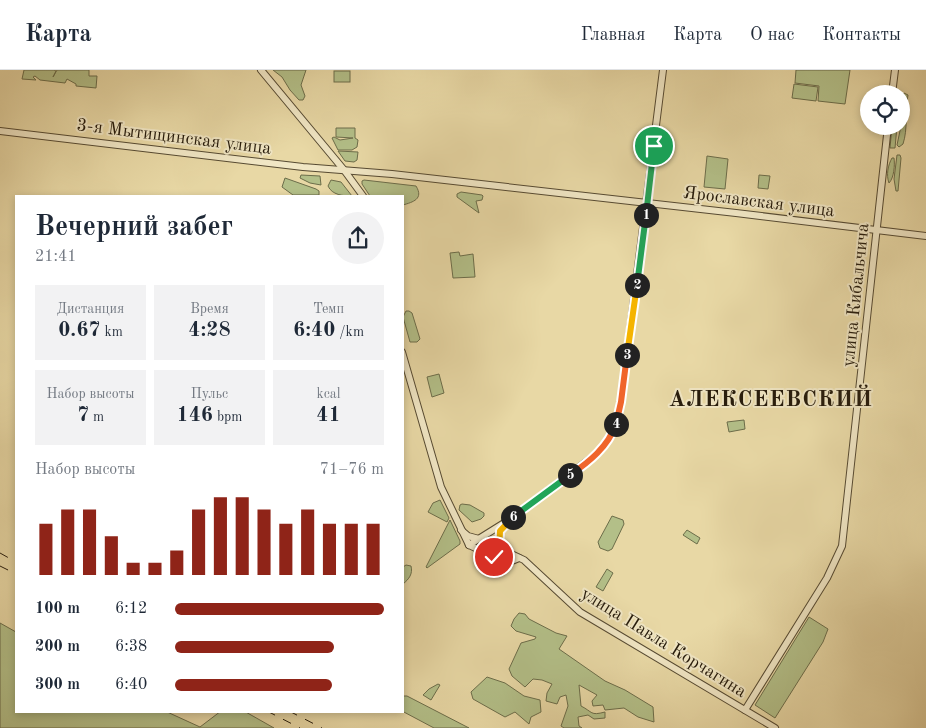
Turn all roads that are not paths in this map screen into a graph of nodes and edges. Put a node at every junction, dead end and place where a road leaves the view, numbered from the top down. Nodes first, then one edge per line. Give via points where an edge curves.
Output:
1 (261, 70) edge
2 (663, 70) edge
3 (894, 70) edge
4 (893, 85) edge
5 (0, 131) edge
6 (887, 135) edge
7 (344, 170) junction
8 (362, 195) edge
9 (647, 203) junction
10 (877, 230) junction
11 (926, 236) edge
12 (404, 359) edge
13 (510, 520) junction
14 (461, 530) junction
15 (477, 540) junction
16 (469, 545) junction
17 (476, 548) junction
18 (499, 548) junction
19 (494, 557) junction
20 (519, 558) junction
21 (748, 712) junction
22 (774, 728) edge

1 - 7 street
2 - 9 street
3 - 4 street
5 - 7 street, 3-я Мытищинская улица
6 - 10 street, улица Кибальчича
7 - 8 street
7 - 9 street, 3-я Мытищинская улица
9 - 10 street, Ярославская улица
9 - 13 street via 618,420 611,436 590,460
10 - 11 street, Ярославская улица
10 - 21 street, улица Кибальчича via 842,546 827,578
12 - 14 street via 441,487
13 - 15 street
13 - 18 street via 500,531
14 - 15 street, улица Павла Корчагина
14 - 16 street
15 - 16 street
15 - 17 street via 474,543
15 - 18 street, улица Павла Корчагина
16 - 17 street
17 - 19 street
18 - 19 street via 499,554
18 - 20 street, улица Павла Корчагина
19 - 20 street via 507,563
20 - 21 street, улица Павла Корчагина via 580,612
21 - 22 street, улица Павла Корчагина

